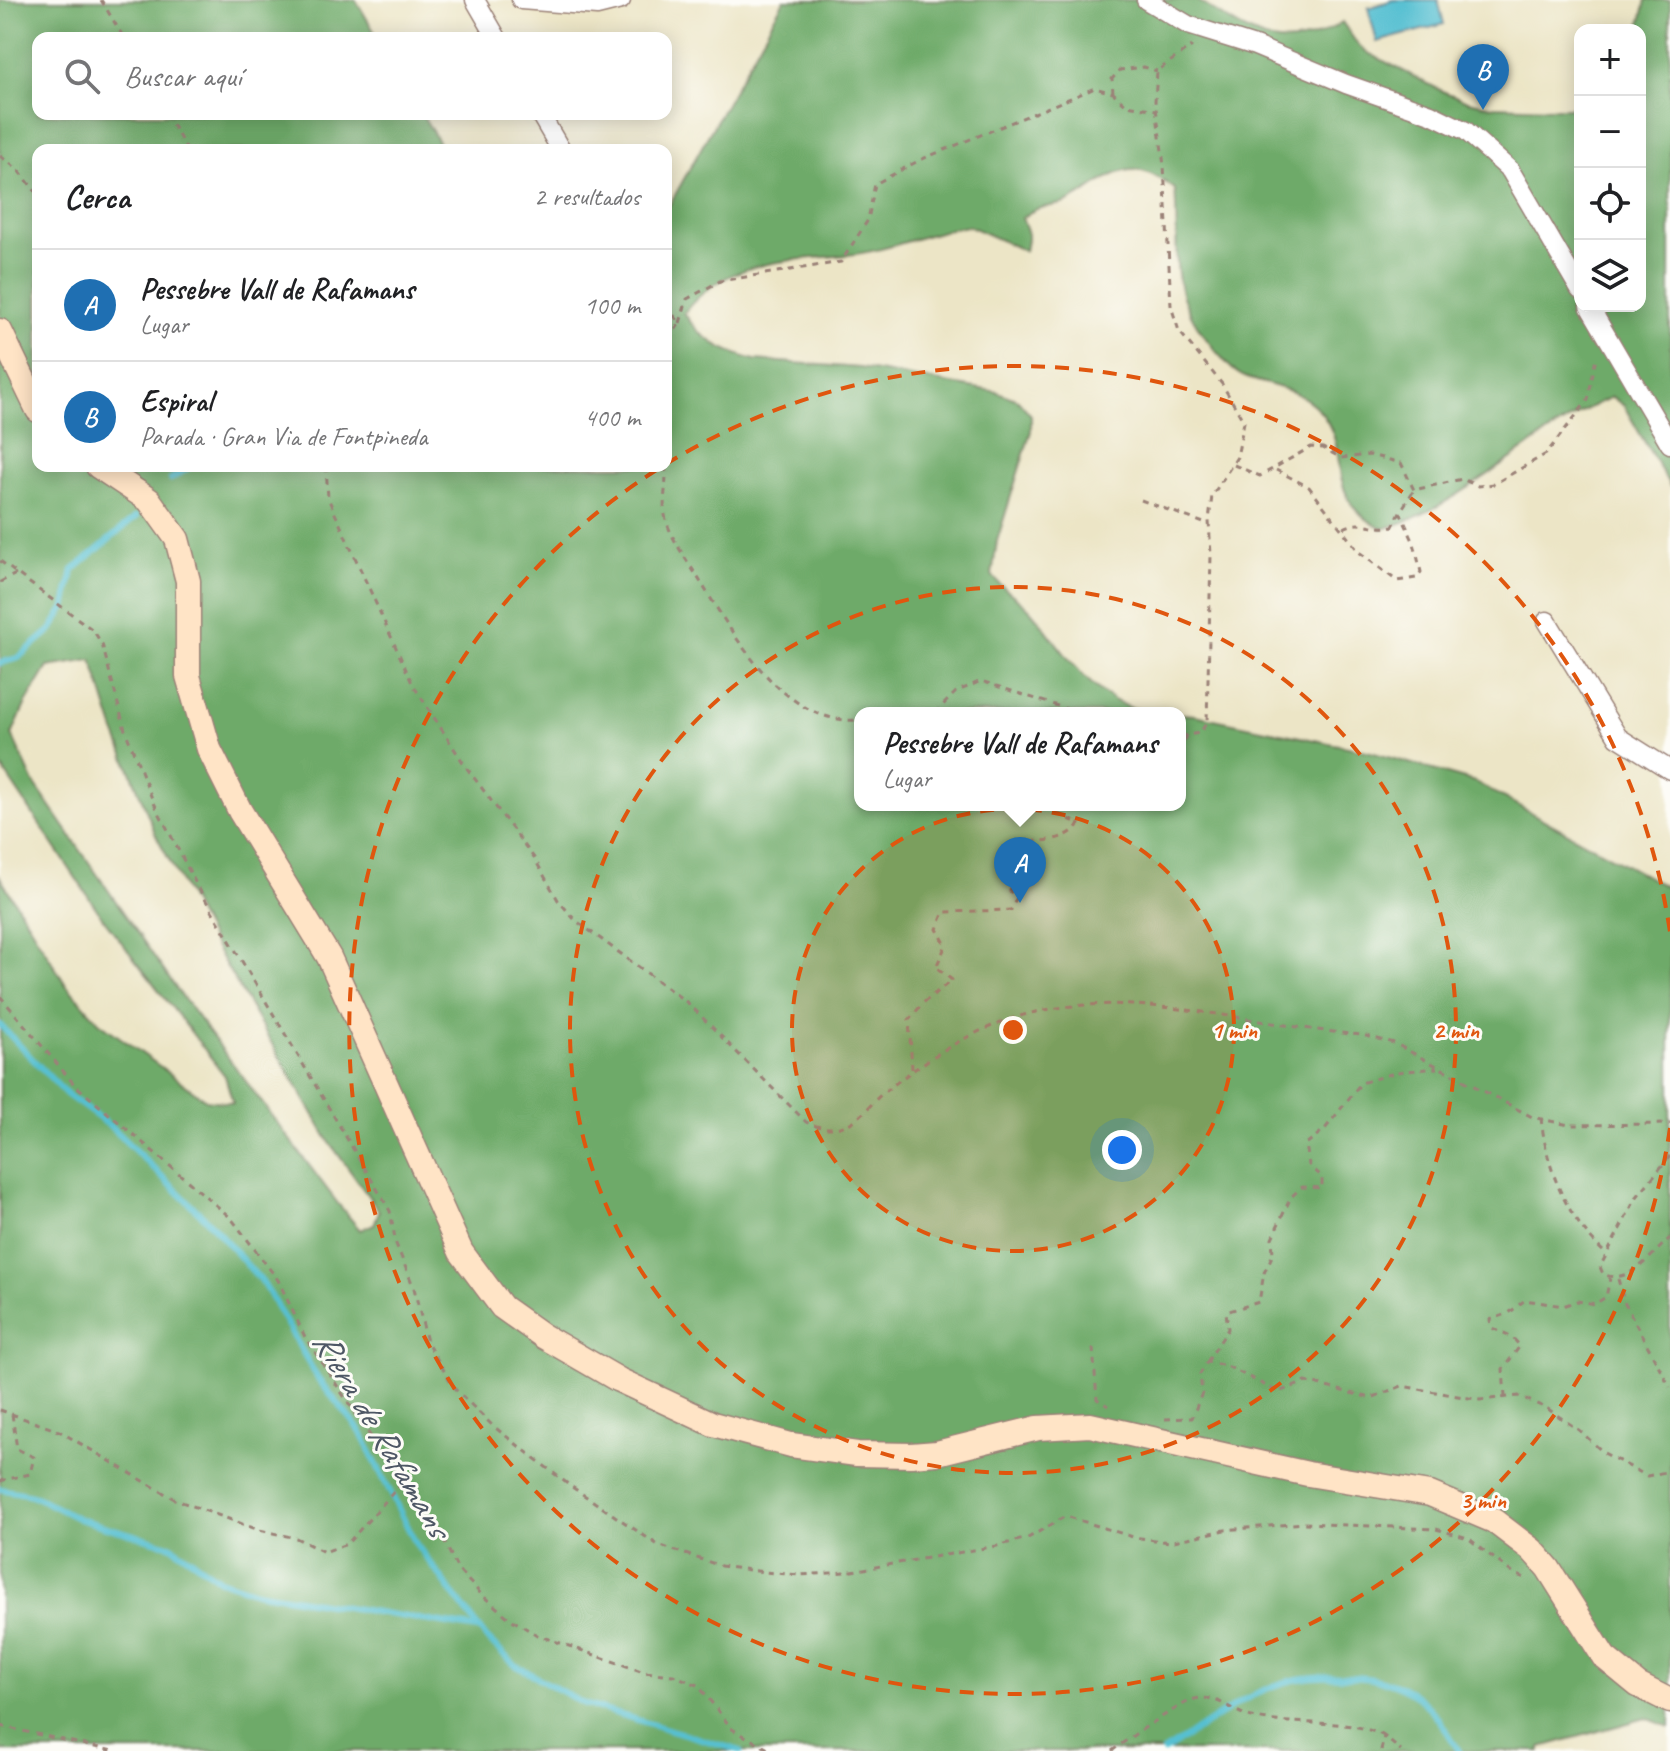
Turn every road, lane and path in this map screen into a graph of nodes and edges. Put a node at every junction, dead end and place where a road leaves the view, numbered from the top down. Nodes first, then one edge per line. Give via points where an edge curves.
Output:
1 (101, 0) edge
2 (475, 0) edge
3 (521, 0) edge
4 (621, 0) edge
5 (1146, 0) edge
6 (1206, 31) junction
7 (120, 32) edge
8 (494, 32) edge
9 (1157, 71) junction
10 (1113, 93) junction
11 (1156, 110) junction
12 (170, 120) edge
13 (544, 120) edge
14 (184, 144) edge
15 (558, 144) edge
16 (0, 156) edge
17 (32, 187) edge
18 (1574, 279) edge
19 (1592, 312) edge
20 (672, 313) edge
21 (680, 323) junction
22 (0, 331) edge
23 (672, 334) edge
24 (1610, 343) junction
25 (32, 398) edge
26 (1670, 444) edge
27 (1234, 465) junction
28 (1276, 470) junction
29 (107, 472) edge
30 (326, 472) edge
31 (665, 472) edge
32 (1414, 490) junction
33 (1141, 500) dead end
34 (1400, 512) junction
35 (1209, 525) junction
36 (1344, 528) junction
37 (0, 561) edge
38 (16, 574) junction
39 (0, 582) edge
40 (1547, 621) dead end
41 (941, 707) edge
42 (1061, 707) edge
43 (854, 720) edge
44 (1186, 735) edge
45 (1670, 770) edge
46 (1058, 811) edge
47 (0, 996) edge
48 (1440, 1067) junction
49 (912, 1070) junction
50 (1541, 1118) junction
51 (1670, 1124) edge
52 (1670, 1156) edge
53 (1670, 1238) edge
54 (1606, 1254) junction
55 (1610, 1278) junction
56 (1618, 1278) junction
57 (1093, 1348) dead end
58 (1207, 1362) junction
59 (1670, 1387) edge
60 (1505, 1397) junction
61 (0, 1410) edge
62 (1118, 1411) dead end
63 (12, 1414) junction
64 (1162, 1420) dead end
65 (1670, 1471) edge
66 (0, 1481) edge
67 (402, 1484) junction
68 (1562, 1590) junction
69 (1670, 1701) edge
70 (0, 1726) edge
71 (1384, 1736) junction
72 (113, 1751) edge
73 (772, 1751) edge
74 (1112, 1751) edge
75 (1381, 1751) edge
76 (1401, 1751) edge

1 - 7 path
2 - 8 street
3 - 4 street via 597,6
5 - 6 street
6 - 9 path via 1182,56
6 - 18 street via 1466,131 1517,179
9 - 10 path via 1120,70 1112,79
9 - 11 path
10 - 11 path via 1127,105
10 - 21 path via 1095,88 920,160 875,184 868,220 841,262 720,281 687,299
11 - 27 path via 1171,306 1179,331 1222,384 1244,422
12 - 14 path
13 - 15 street
16 - 17 path
19 - 24 street
20 - 21 path
21 - 23 path
22 - 25 main road
24 - 26 street
24 - 32 path via 1594,359 1588,400 1546,454 1494,484 1478,486 1462,479
27 - 28 path via 1260,476
27 - 35 path via 1212,496
28 - 32 path via 1311,447 1323,448 1341,458 1384,457 1401,463
28 - 36 path via 1309,487
29 - 68 main road via 149,500 177,539 188,581 188,676 209,749 240,811 329,957 461,1252 502,1307 619,1380 713,1424 756,1437 827,1450 911,1455 1060,1425 1118,1429 1308,1474 1430,1494 1477,1512 1516,1536
30 - 49 path via 328,498 413,685 575,920 689,1004 795,1114 815,1126 851,1123
31 - 43 path via 665,516 743,647 788,696 838,721
32 - 34 path
33 - 35 path
34 - 36 path via 1393,526 1369,522
34 - 36 path via 1414,543 1421,572 1416,578 1397,581 1350,542
35 - 44 path via 1207,722 1200,733
37 - 38 path
38 - 39 path
38 - 68 path via 93,630 102,644 125,730 153,801 195,882 390,1211 427,1342 442,1372 493,1426 636,1531 675,1552 721,1566 800,1575 997,1546 1028,1538 1066,1516 1169,1542 1225,1530 1303,1523 1403,1526 1451,1531 1514,1574
40 - 45 street via 1618,737
41 - 42 path via 956,692 981,681
46 - 49 path via 1080,824 1073,834 1024,841 1033,862 1013,878 1010,891 1016,899 1011,910 944,912 937,929 946,945 936,967 952,980 909,1020
47 - 67 path via 74,1084 250,1239 278,1280 313,1350
48 - 49 path via 1394,1043 1362,1035 1162,1008 1091,1005 1009,1019
48 - 50 path
48 - 58 path via 1361,1083 1325,1129 1306,1144 1309,1165 1322,1177 1322,1188 1302,1187 1291,1197 1272,1238 1273,1254 1259,1302 1226,1312 1228,1329
50 - 51 path via 1569,1125
50 - 54 path via 1553,1178 1584,1232
52 - 54 path via 1636,1198
53 - 56 path
54 - 55 path via 1600,1267
55 - 56 path
55 - 60 path via 1606,1297 1595,1304 1525,1300 1490,1320 1492,1328 1520,1346 1503,1369
56 - 59 path via 1625,1304
57 - 62 path via 1097,1399
58 - 60 path via 1227,1366 1278,1392 1306,1382 1371,1398 1402,1386 1480,1400
58 - 64 path via 1192,1418
60 - 65 path via 1519,1396 1548,1409 1604,1453 1647,1476
61 - 63 path
63 - 66 path via 17,1449 34,1457 30,1474
63 - 67 path via 59,1431 176,1500 324,1552 347,1544
67 - 73 path via 437,1526 458,1570 509,1618 537,1635 698,1685 732,1729
68 - 69 main road via 1604,1657 1638,1685
70 - 72 path
71 - 74 path via 1347,1724 1284,1723 1249,1716 1203,1698 1193,1699
71 - 75 path
71 - 76 path

